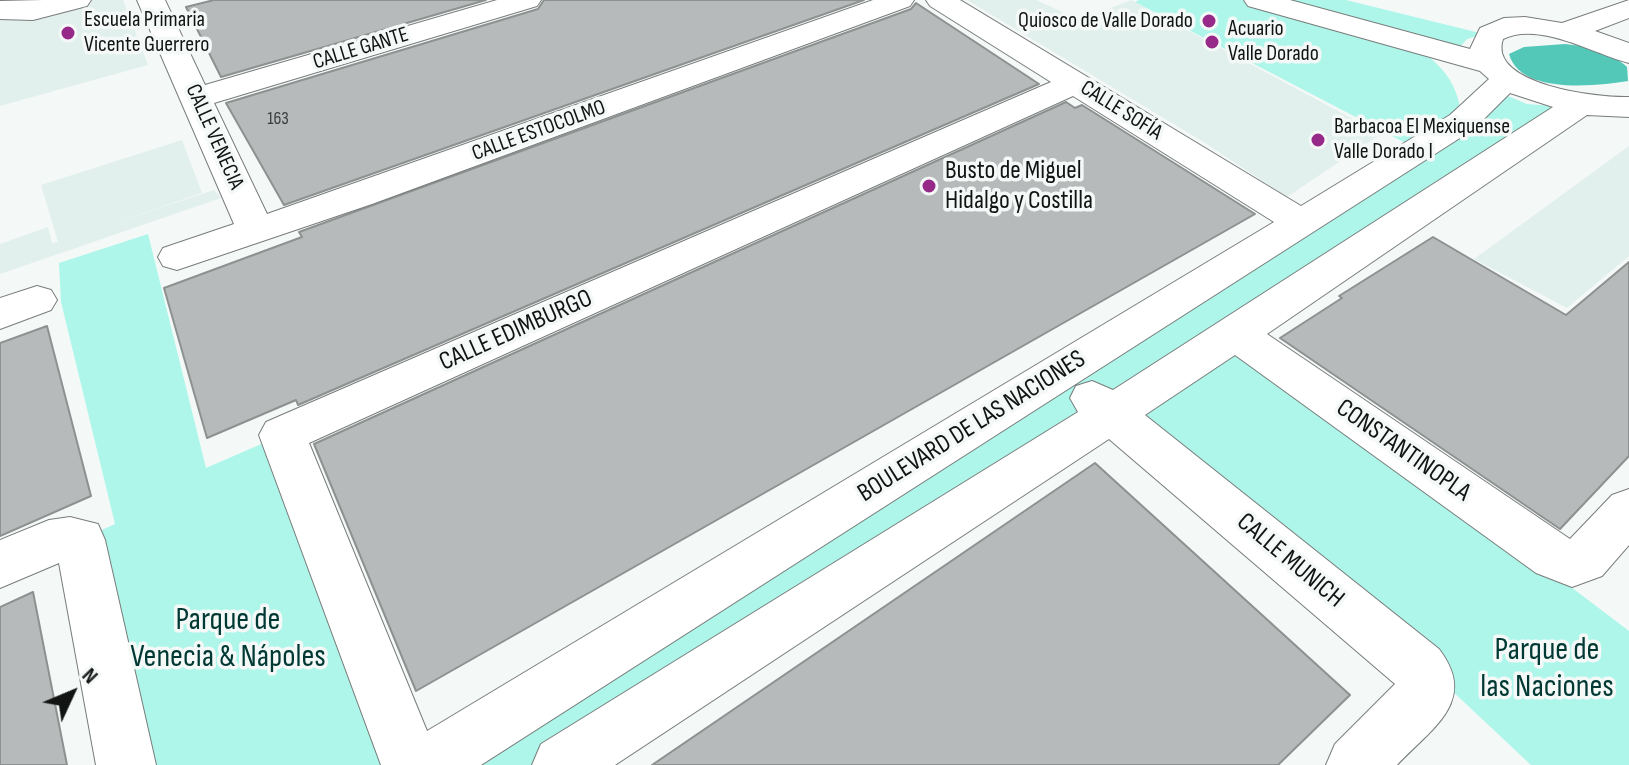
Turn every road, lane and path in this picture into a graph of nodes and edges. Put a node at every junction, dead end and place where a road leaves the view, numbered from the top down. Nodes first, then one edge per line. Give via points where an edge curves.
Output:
1 (77, 0) edge
2 (527, 0) edge
3 (900, 0) edge
4 (940, 0) edge
5 (1258, 0) edge
6 (1346, 0) edge
7 (158, 1) edge
8 (1629, 8) edge
9 (0, 10) edge
10 (1426, 18) dead end
11 (1558, 29) junction
12 (1629, 54) edge
13 (1500, 71) junction
14 (1075, 83) junction
15 (196, 98) junction
16 (1579, 105) junction
17 (1629, 107) edge
18 (1302, 223) junction
19 (256, 231) junction
20 (177, 257) dead end
21 (1236, 334) junction
22 (1061, 372) junction
23 (1111, 414) junction
24 (1629, 510) edge
25 (0, 565) edge
26 (126, 765) edge
27 (411, 765) edge
28 (427, 765) edge
29 (562, 765) edge
30 (1356, 765) edge

1 - 9 street via 33,11
2 - 15 street, CALLE GANTE
3 - 19 street, CALLE ESTOCOLMO
4 - 14 street, CALLE SOFÍA
5 - 13 street
6 - 10 street
7 - 15 street, CALLE VENECIA
8 - 11 street
11 - 12 street
11 - 13 street via 1486,22 1484,52
13 - 16 street
13 - 18 street, BOULEVARD DE LAS NACIONES via 1462,122
14 - 18 street, CALLE SOFÍA
14 - 27 street, CALLE EDIMBURGO via 282,435
15 - 19 street, CALLE VENECIA
16 - 17 street
16 - 21 street
18 - 22 street, BOULEVARD DE LAS NACIONES
19 - 20 street, CALLE ESTOCOLMO
21 - 23 street
21 - 24 street, CONSTANTINOPLA via 1554,557 1572,564 1584,560
22 - 23 street, CALLE MUNICH
22 - 28 street, BOULEVARD DE LAS NACIONES
23 - 29 street
23 - 30 street, CALLE MUNICH via 1428,680 1428,691
25 - 26 street via 51,542 80,540

